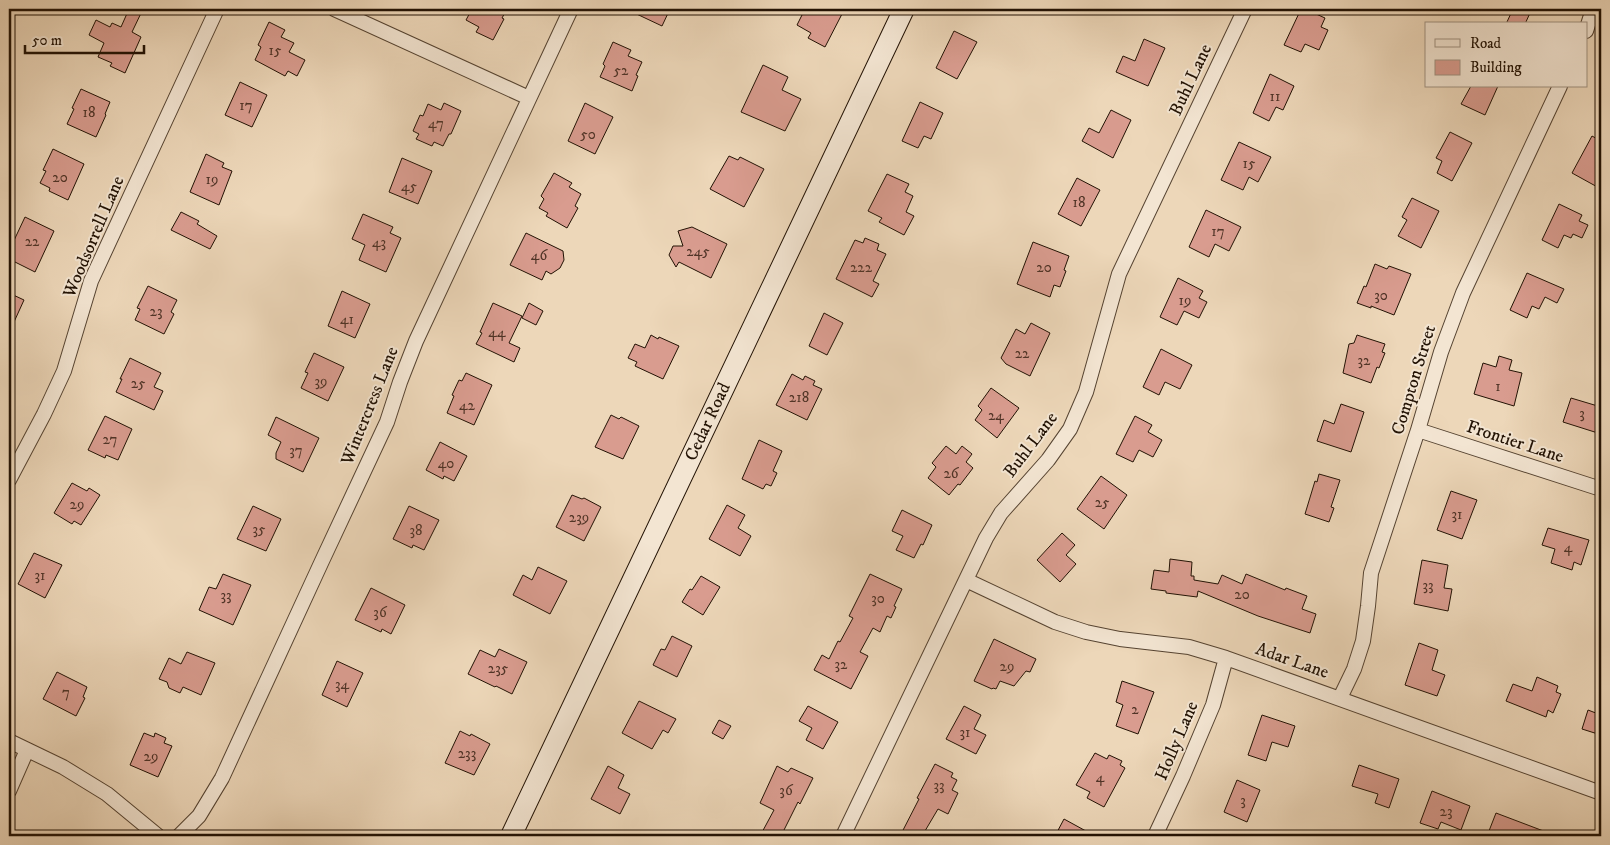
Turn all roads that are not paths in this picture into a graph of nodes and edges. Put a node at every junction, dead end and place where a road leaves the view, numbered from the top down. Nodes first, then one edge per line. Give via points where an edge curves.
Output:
1 (217, 9) edge
2 (334, 9) edge
3 (571, 9) edge
4 (904, 9) edge
5 (1245, 9) edge
6 (1593, 9) edge
7 (1588, 25) edge
8 (1559, 88) edge
9 (530, 98) junction
10 (1418, 430) junction
11 (9, 480) edge
12 (1601, 489) edge
13 (966, 580) junction
14 (1226, 658) junction
15 (1340, 698) junction
16 (9, 741) edge
17 (27, 750) junction
18 (9, 791) edge
19 (1601, 793) edge
20 (158, 836) edge
21 (179, 836) edge
22 (511, 836) edge
23 (843, 836) edge
24 (1155, 836) edge

1 - 11 street, Woodsorrell Lane via 91,281 64,371
2 - 9 street
3 - 9 street, Wintercress Lane
4 - 22 street, Cedar Road
5 - 13 street, Buhl Lane via 1120,274 1086,392 1070,429 1048,460 1001,513
6 - 7 street
8 - 10 street, Compton Street via 1463,293
9 - 21 street, Wintercress Lane via 416,341 387,422 222,778 198,816
10 - 12 street, Frontier Lane
10 - 15 street, Compton Street via 1372,573 1363,641
13 - 14 street, Adar Lane via 1055,622 1086,632 1189,646
13 - 23 street, Buhl Lane
14 - 15 street, Adar Lane
14 - 24 street, Holly Lane via 1213,705
15 - 19 street, Adar Lane
16 - 17 street
17 - 18 street
17 - 20 street via 107,794

